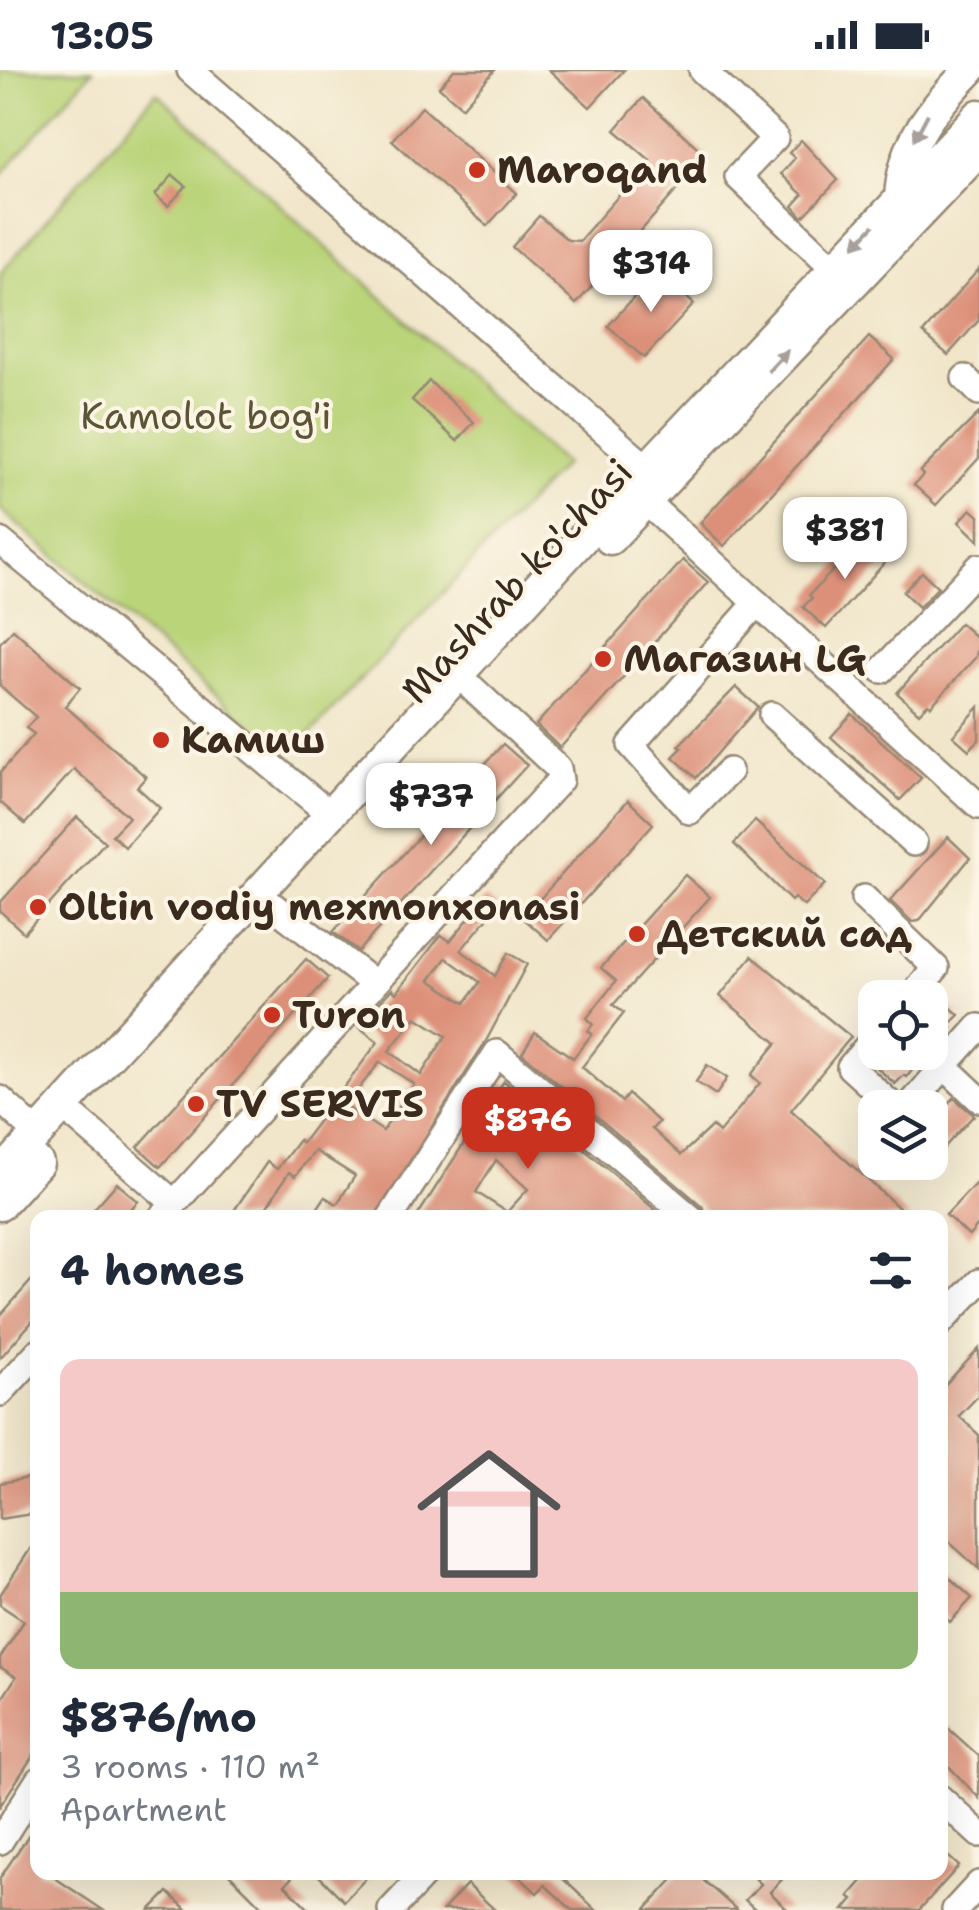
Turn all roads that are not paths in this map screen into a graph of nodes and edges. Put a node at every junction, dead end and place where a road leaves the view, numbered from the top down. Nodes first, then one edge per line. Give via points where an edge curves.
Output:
1 (190, 70) edge
2 (702, 70) edge
3 (970, 70) edge
4 (979, 115) edge
5 (979, 151) edge
6 (900, 198) junction
7 (834, 268) junction
8 (646, 468) junction
9 (645, 501) junction
10 (0, 541) edge
11 (979, 567) edge
12 (758, 603) junction
13 (882, 670) dead end
14 (472, 688) junction
15 (772, 715) dead end
16 (729, 772) dead end
17 (979, 806) edge
18 (330, 816) junction
19 (914, 843) dead end
20 (864, 898) dead end
21 (272, 905) junction
22 (926, 980) edge
23 (372, 982) junction
24 (148, 1027) junction
25 (979, 1027) edge
26 (858, 1057) edge
27 (948, 1062) edge
28 (941, 1070) edge
29 (948, 1070) edge
30 (875, 1090) edge
31 (923, 1090) edge
32 (0, 1099) edge
33 (979, 1099) edge
34 (77, 1119) junction
35 (38, 1134) junction
36 (0, 1175) edge
37 (0, 1205) edge
38 (168, 1210) edge
39 (395, 1210) edge
40 (682, 1210) edge
41 (979, 1282) edge
42 (948, 1315) edge
43 (30, 1361) edge
44 (0, 1393) edge
45 (30, 1794) edge
46 (948, 1805) edge
47 (979, 1834) edge
48 (0, 1841) edge
49 (419, 1880) edge
50 (979, 1884) edge
51 (391, 1910) edge
52 (955, 1910) edge

1 - 8 street, Mashrab ko'chasi
2 - 7 street via 776,138 738,178
3 -> 6 main road via 922,124 907,154
4 - 6 main road, Mashrab ko'chasi
9 -> 5 main road, Mashrab ko'chasi
6 -> 7 main road, Mashrab ko'chasi
7 - 8 main road, Mashrab ko'chasi
8 - 18 main road, Mashrab ko'chasi
9 - 12 street
9 - 14 main road, Mashrab ko'chasi
10 - 18 street
11 - 13 street
12 - 16 street via 631,745 690,811
12 - 17 street
14 - 21 main road, Mashrab ko'chasi
14 - 23 street via 558,768 560,780
15 - 19 street
18 - 24 main road, Mashrab ko'chasi
20 - 22 street via 936,968
21 - 23 street
21 - 24 main road, Mashrab ko'chasi
23 - 38 street
24 - 34 main road, Mashrab ko'chasi
24 - 35 main road, Mashrab ko'chasi
25 - 27 street
26 - 30 street via 850,1067
28 - 31 street
29 - 33 street
32 - 35 street
34 - 37 main road, Mashrab ko'chasi
34 - 38 street
35 - 36 main road, Mashrab ko'chasi
39 - 40 street via 500,1049
41 - 42 street
43 - 44 street
45 - 48 street
46 - 47 street
49 - 51 street
50 - 52 street

